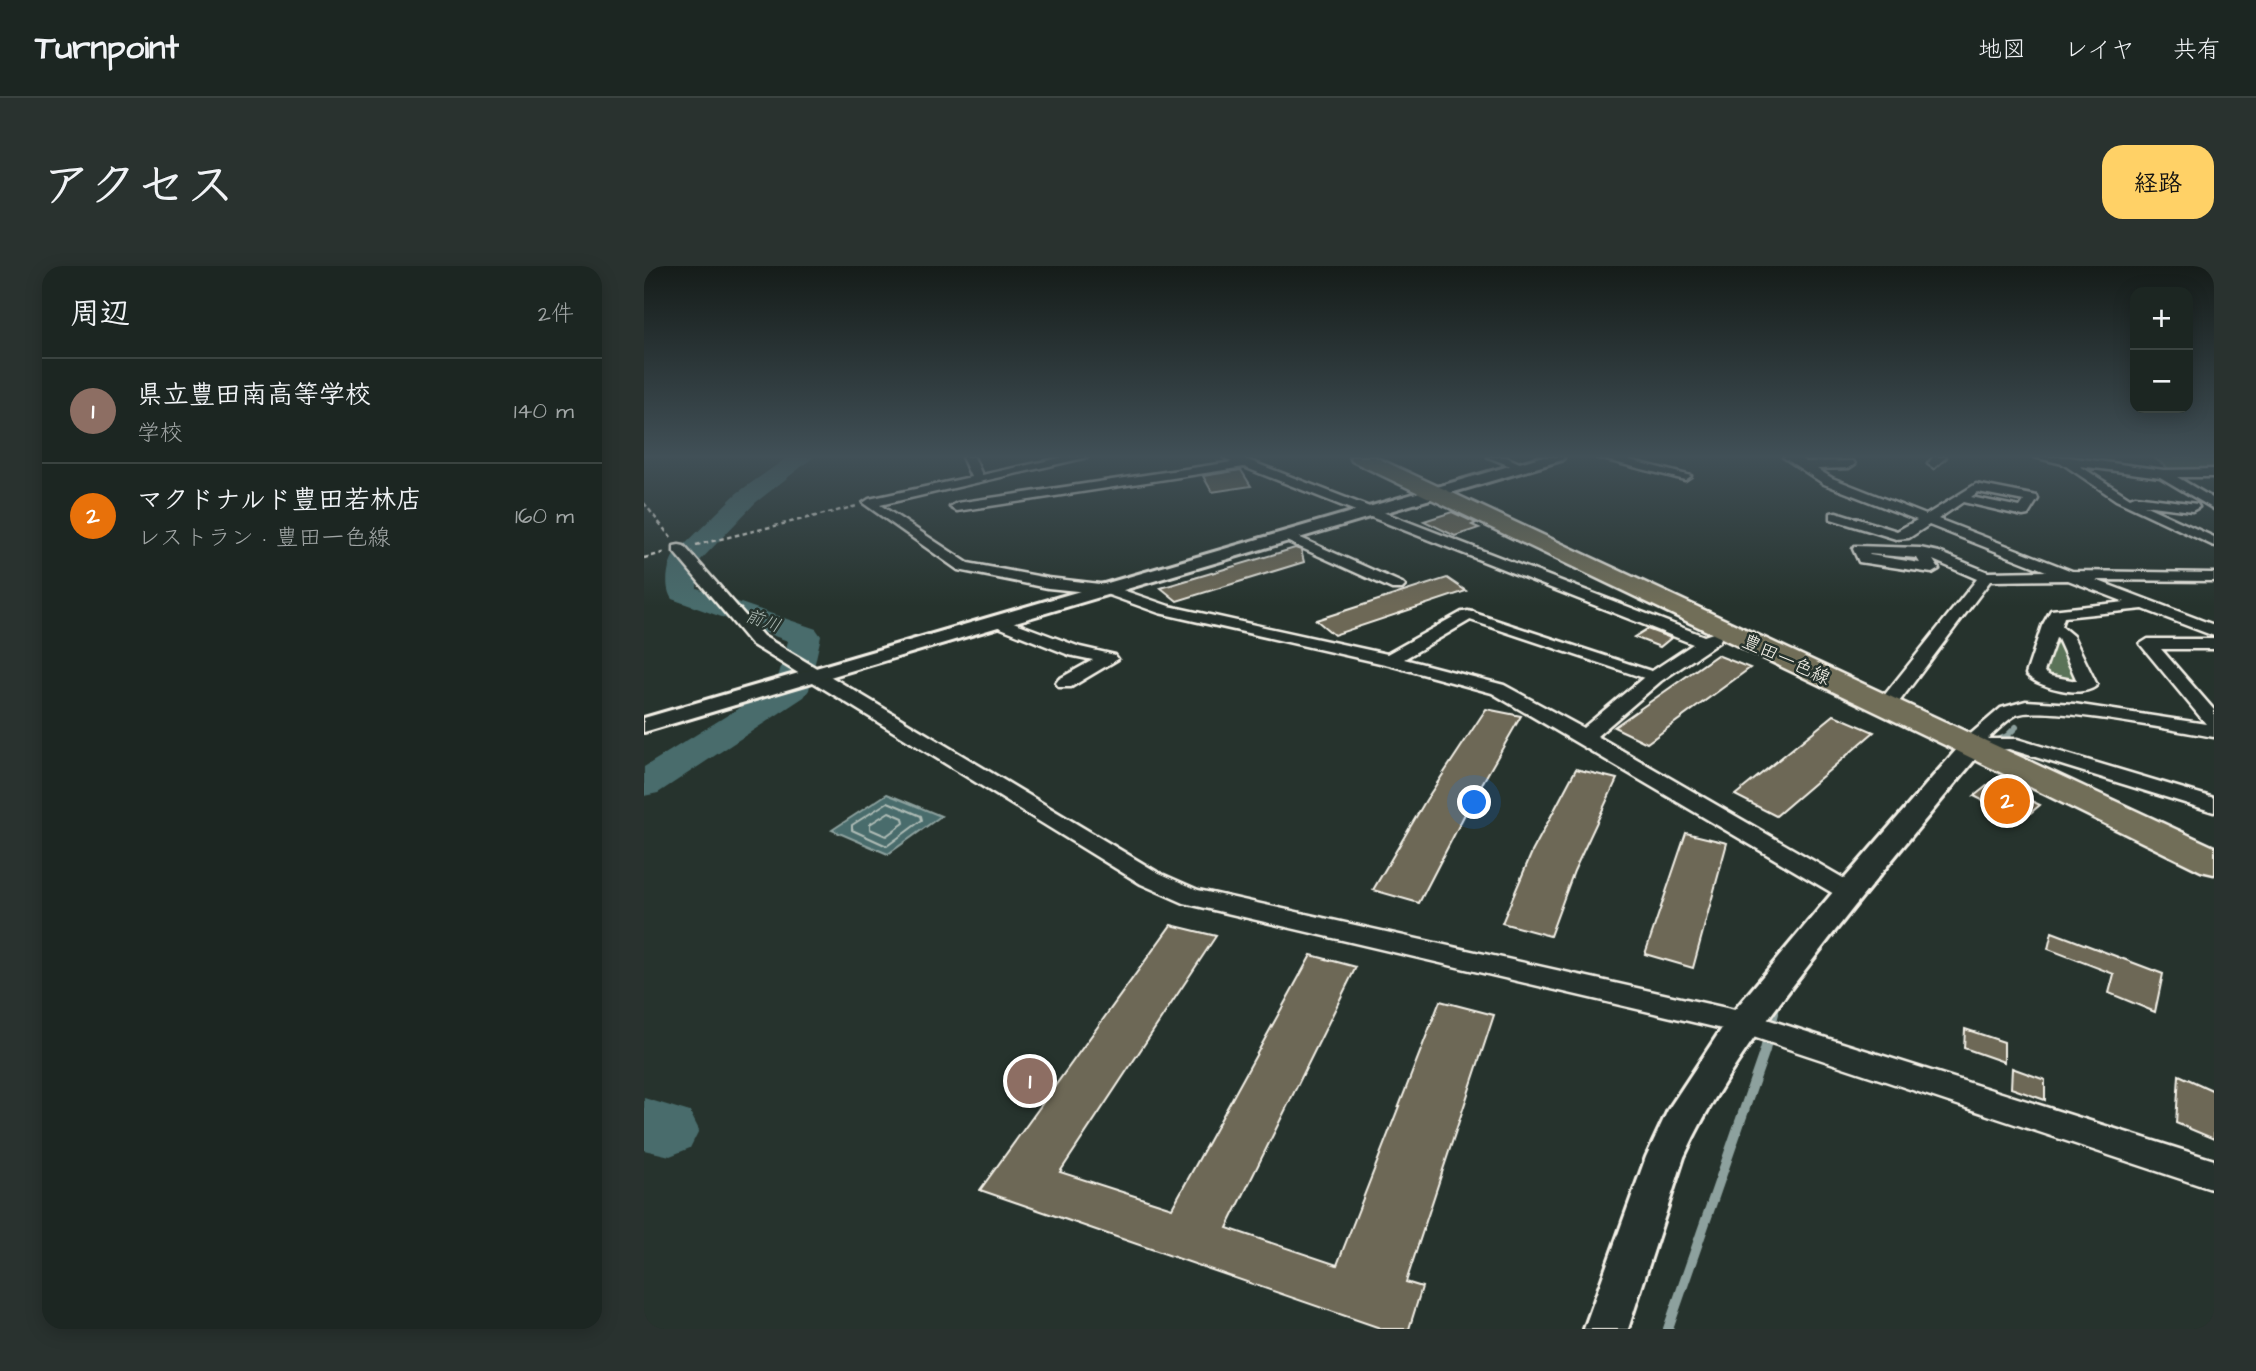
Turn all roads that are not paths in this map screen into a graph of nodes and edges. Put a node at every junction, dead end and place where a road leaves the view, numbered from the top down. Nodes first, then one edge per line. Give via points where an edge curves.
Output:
1 (874, 507) edge
2 (1361, 507) edge
3 (1382, 507) edge
4 (1461, 507) edge
5 (1894, 507) edge
6 (1948, 507) edge
7 (2137, 507) edge
8 (2182, 507) edge
9 (2192, 508) dead end
10 (1370, 510) junction
11 (1836, 516) dead end
12 (1929, 520) junction
13 (1287, 536) junction
14 (2214, 541) edge
15 (679, 549) road end
16 (1920, 552) dead end
17 (2069, 575) junction
18 (1986, 577) junction
19 (2214, 577) edge
20 (1397, 586) dead end
21 (1108, 590) junction
22 (2150, 605) junction
23 (1468, 615) joint
24 (997, 621) junction
25 (2050, 626) dead end
26 (2214, 631) edge
27 (1715, 636) junction
28 (2214, 645) edge
29 (1389, 660) junction
30 (813, 675) junction
31 (1656, 677) junction
32 (1065, 683) dead end
33 (1886, 706) junction
34 (2214, 722) edge
35 (644, 724) edge
36 (2214, 731) edge
37 (1584, 737) junction
38 (1971, 745) junction
39 (2214, 804) edge
40 (2214, 862) edge
41 (1849, 892) junction
42 (1744, 1023) junction
43 (2214, 1175) edge
44 (1606, 1329) edge

1 - 21 street via 963,567
2 - 10 street
3 - 10 street
4 - 27 main road, 豊田一色線
5 - 12 street
6 - 12 street
7 - 14 street
8 - 9 street
10 - 13 street
10 - 27 street
11 - 12 street via 1896,535
12 - 17 street
13 - 20 street
13 - 21 street
15 - 30 street via 744,628
16 - 18 street
17 - 18 street
17 - 19 street
17 - 22 street
18 - 33 street
21 - 24 street
21 - 29 street via 1165,610
22 - 25 street via 2062,611
22 - 26 street
23 - 29 street
23 - 31 street
24 - 30 street
24 - 32 street via 1109,659
27 - 31 street
27 - 33 main road, 豊田一色線
28 - 34 street via 2148,644
29 - 37 street via 1498,689
30 - 35 street
30 - 42 street via 1149,878 1192,897
31 - 37 street
33 - 38 main road, 豊田一色線
36 - 38 street via 2026,707 2008,712
37 - 41 street
38 - 39 street via 2010,743
38 - 40 main road, 豊田一色線
38 - 41 street
41 - 42 street
42 - 43 street
42 - 44 street via 1681,1122 1665,1157

